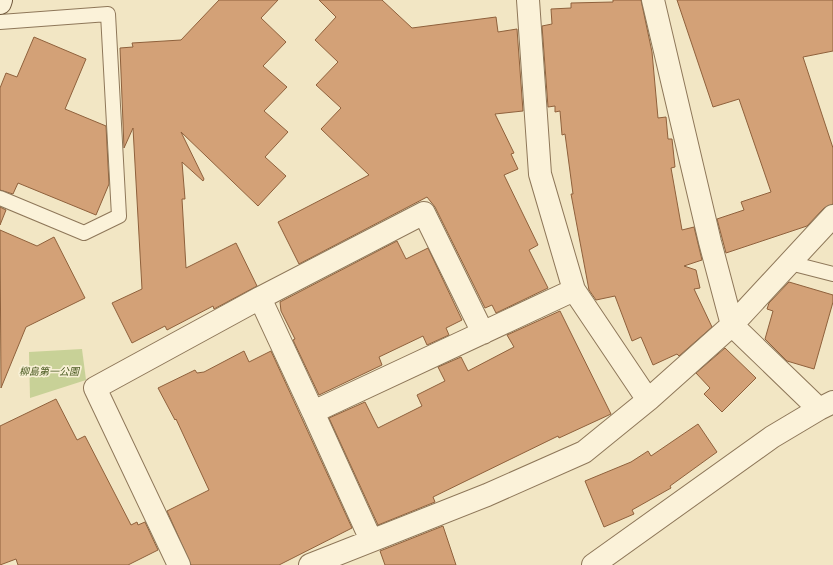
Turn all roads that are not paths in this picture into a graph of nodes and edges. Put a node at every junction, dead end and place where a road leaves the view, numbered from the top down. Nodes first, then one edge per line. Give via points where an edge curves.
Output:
1 (1, 0) edge
2 (528, 0) edge
3 (653, 0) edge
4 (0, 3) edge
5 (0, 22) edge
6 (0, 198) edge
7 (833, 216) edge
8 (790, 263) junction
9 (833, 274) edge
10 (574, 290) junction
11 (260, 298) junction
12 (732, 325) junction
13 (483, 333) junction
14 (648, 400) junction
15 (826, 406) edge
16 (313, 412) junction
17 (371, 540) junction
18 (179, 565) edge
19 (310, 565) edge
20 (593, 565) edge

1 - 4 street
2 - 10 street via 540,174
3 - 12 street
5 - 6 lane via 108,14 119,216 84,233
7 - 8 street
8 - 9 lane
8 - 12 street
10 - 13 street
10 - 14 street
11 - 13 street via 424,213
11 - 16 street
11 - 18 street via 94,388
12 - 14 street
12 - 15 street
13 - 16 street
14 - 17 street via 584,452 487,495
15 - 20 street via 772,437
16 - 17 street
17 - 19 street

